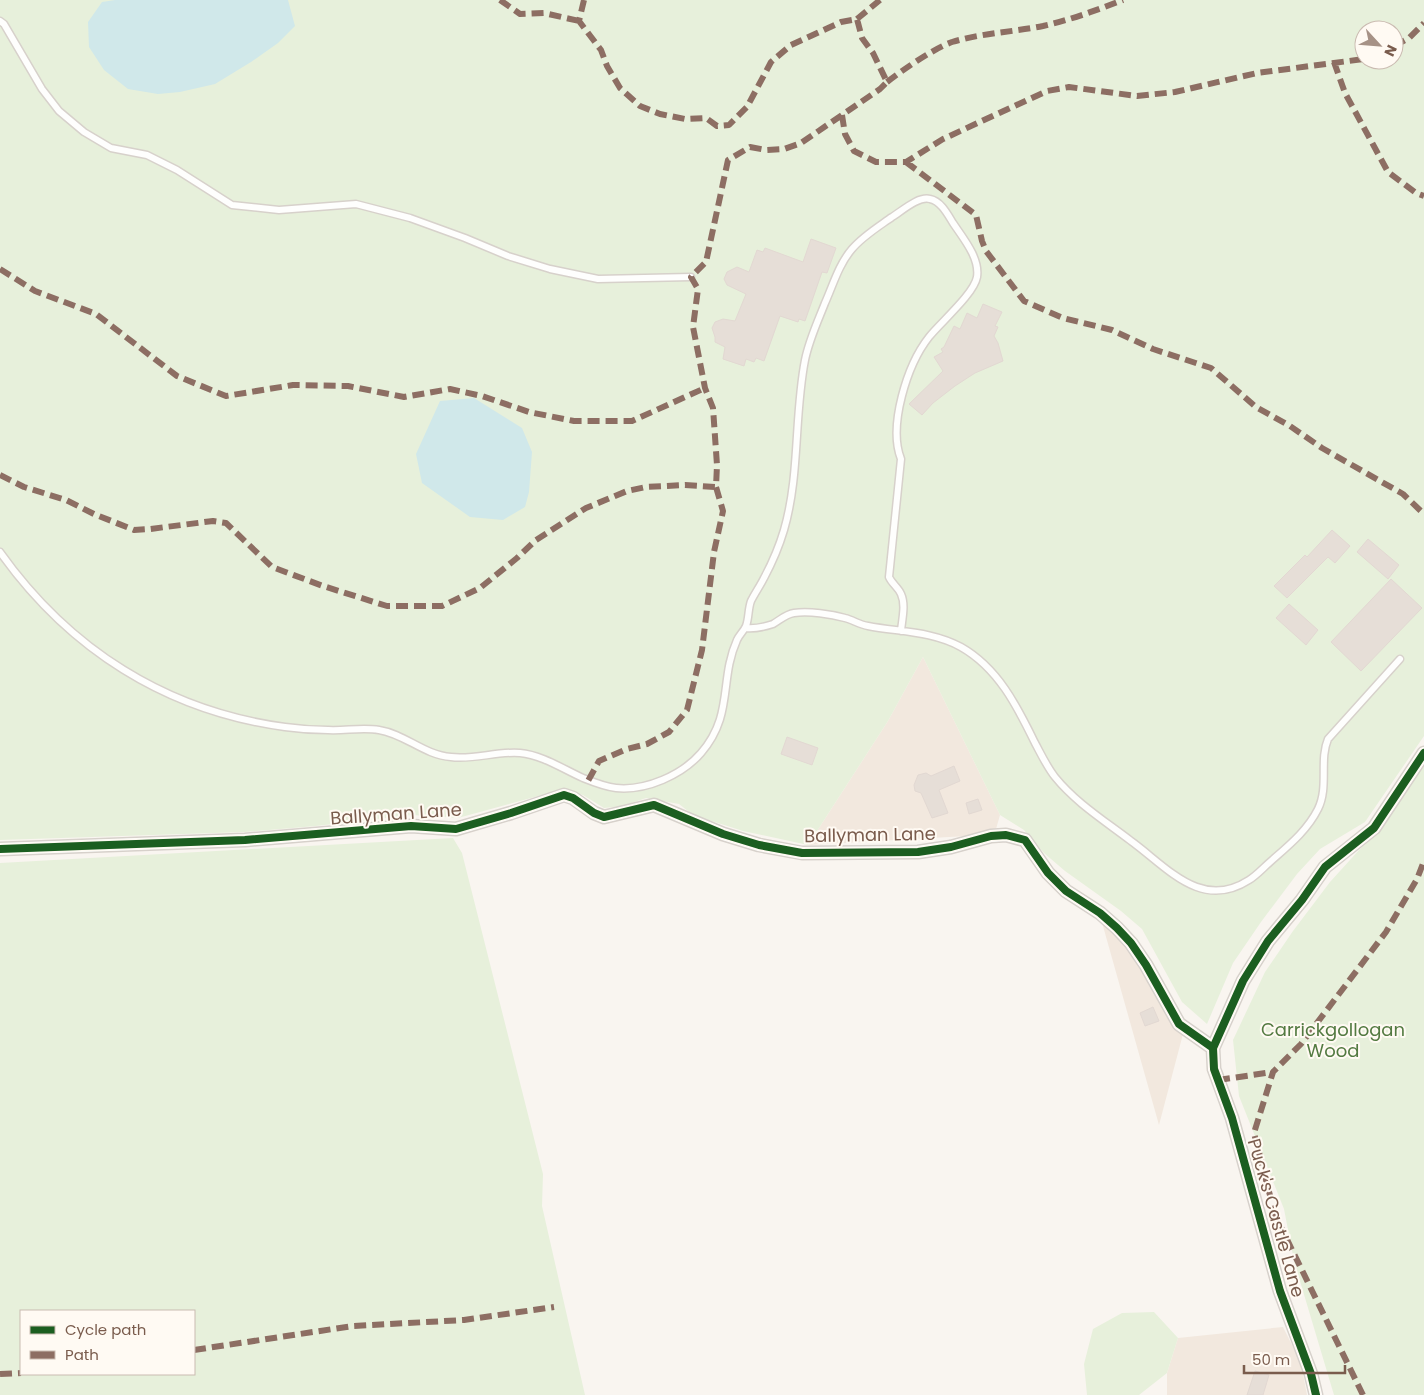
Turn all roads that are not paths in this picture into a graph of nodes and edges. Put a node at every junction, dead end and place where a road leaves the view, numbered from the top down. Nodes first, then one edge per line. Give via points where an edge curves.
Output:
1 (0, 21) edge
2 (691, 277) dead end
3 (0, 552) edge
4 (745, 628) junction
5 (901, 631) junction
6 (1400, 659) dead end
7 (1424, 753) edge
8 (0, 849) edge
9 (1213, 1048) junction
10 (1316, 1395) edge

1 - 2 lane via 42,89 59,111 84,132 112,148 147,155 232,205 279,210 356,204 410,218 550,269 598,279
3 - 4 lane via 32,593 64,626 102,657 140,680 212,712 261,724 327,730 382,730 431,754 447,757 469,759 515,752 533,755 588,781 617,788 664,780 684,769 701,753 715,734 723,713 733,653
4 - 5 lane via 772,624 794,613 844,618 865,626
4 - 5 lane via 752,598 784,532 792,496 806,354 841,265 851,249 867,234 907,207 929,198 940,204 968,247 976,263 977,277 972,289 926,341 905,387 898,417 896,442 901,459 889,577 904,601
5 - 6 lane via 948,641 987,667 1012,697 1054,776 1073,796 1169,872 1201,889 1220,890 1250,880 1297,838 1319,807 1324,748 1328,739
7 - 9 street via 1374,828 1325,867 1268,941 1243,981
8 - 9 street, Ballyman Lane via 245,840 410,826 456,829 564,795 604,818 654,805 723,834 802,853 918,852 1006,835 1025,840 1048,873 1066,891 1117,928 1146,966 1179,1024
9 - 10 street, Puck's Castle Lane via 1214,1069 1232,1118 1280,1292

